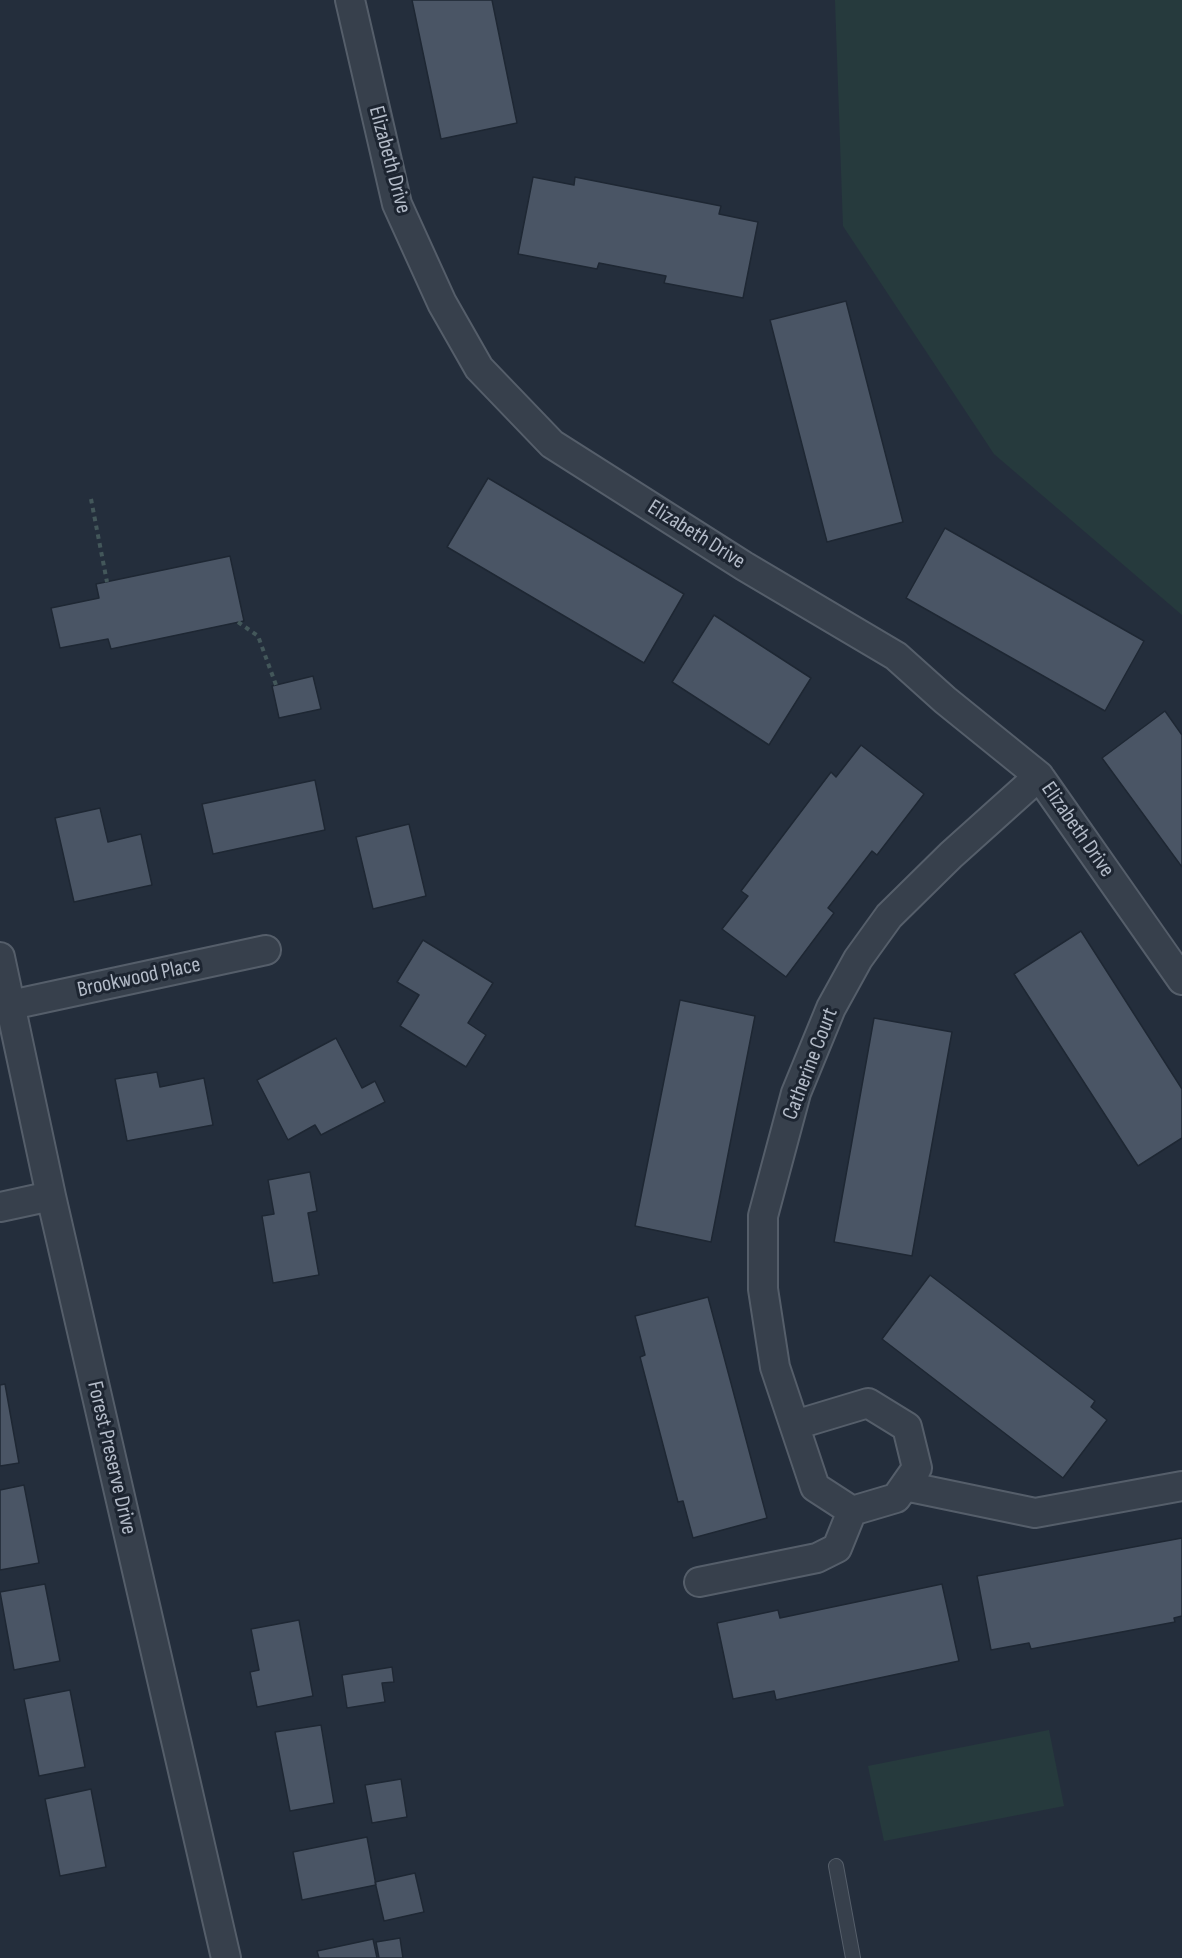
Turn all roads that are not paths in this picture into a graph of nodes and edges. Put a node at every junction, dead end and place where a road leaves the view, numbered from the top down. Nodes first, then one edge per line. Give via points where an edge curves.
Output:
1 (350, 0) edge
2 (1039, 776) junction
3 (266, 950) dead end
4 (0, 957) edge
5 (1182, 980) edge
6 (11, 1005) junction
7 (51, 1196) junction
8 (0, 1207) edge
9 (795, 1425) junction
10 (905, 1486) junction
11 (1182, 1486) edge
12 (852, 1510) junction
13 (699, 1582) dead end
14 (836, 1866) dead end
15 (226, 1958) edge
16 (853, 1958) edge

1 - 2 street, Elizabeth Drive via 397,204 442,303 479,368 552,444 744,566 896,656
2 - 5 street, Elizabeth Drive
2 - 9 street, Catherine Court via 889,916 858,959 831,1008 796,1093 763,1216 763,1289 775,1367
3 - 6 street, Brookwood Place
4 - 6 street, Forest Preserve Drive
6 - 7 street, Forest Preserve Drive
7 - 8 street
7 - 15 street, Forest Preserve Drive
9 - 10 street via 868,1403 907,1427 917,1468
9 - 12 street, Catherine Court via 815,1487
10 - 11 street via 1035,1513
10 - 12 street via 896,1498
12 - 13 street via 837,1548 817,1558
14 - 16 lane

